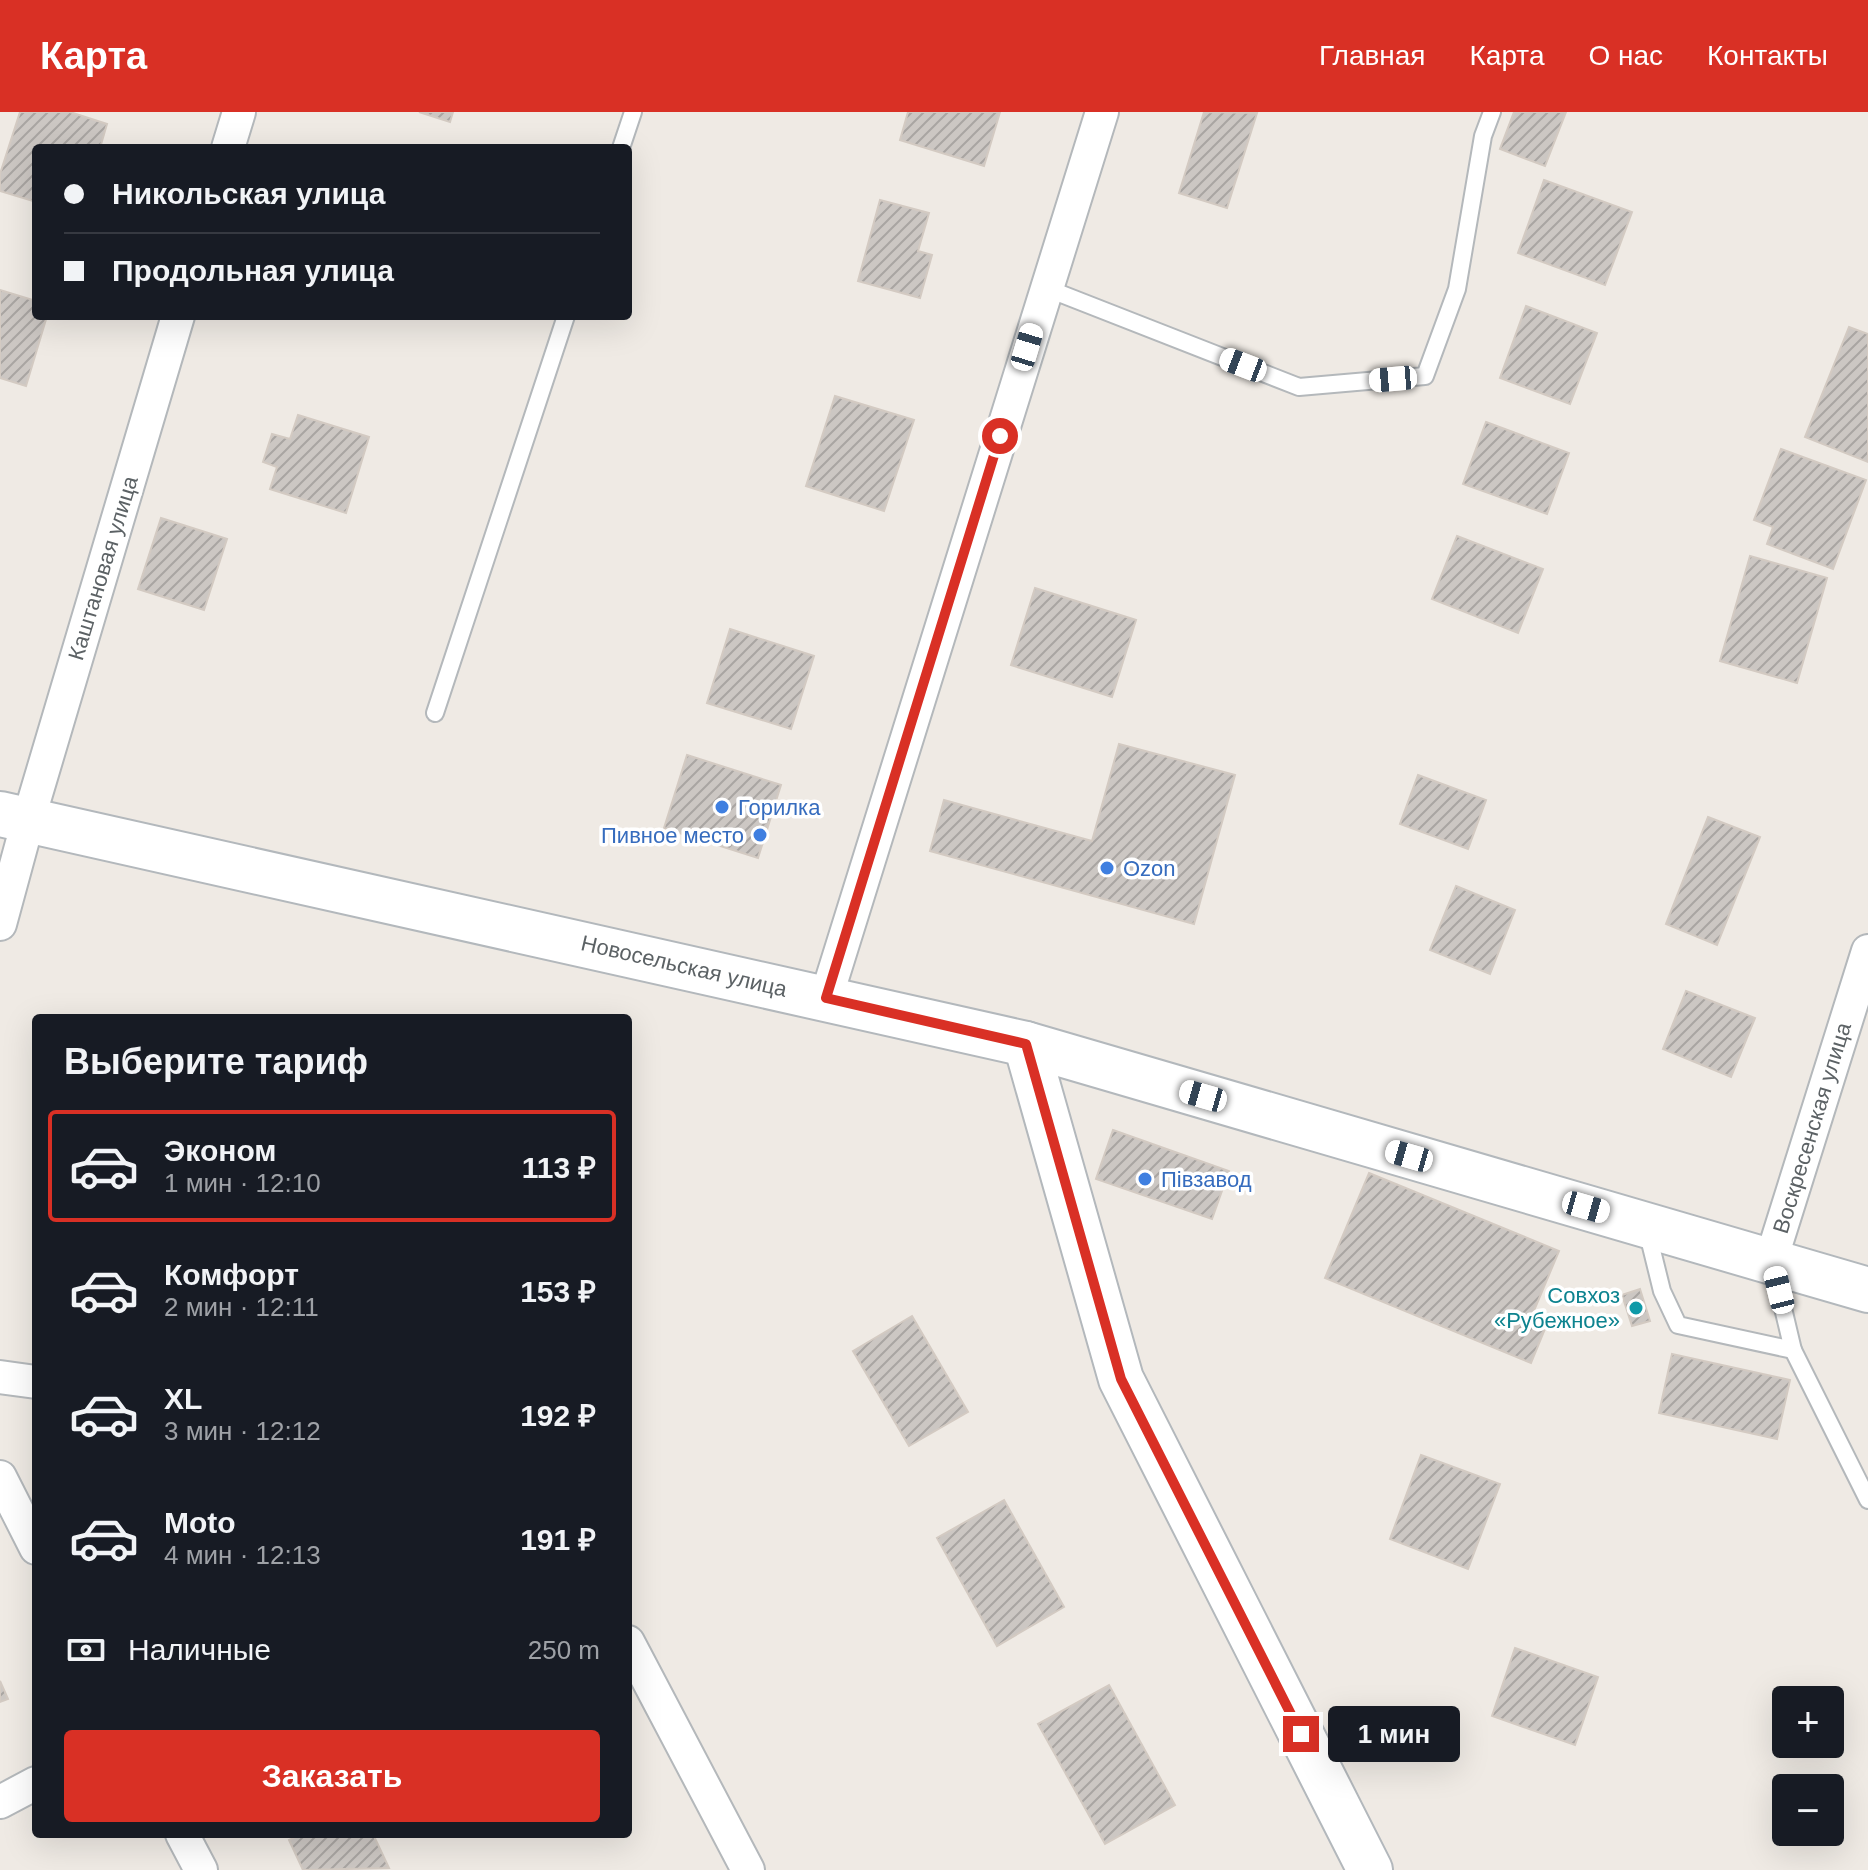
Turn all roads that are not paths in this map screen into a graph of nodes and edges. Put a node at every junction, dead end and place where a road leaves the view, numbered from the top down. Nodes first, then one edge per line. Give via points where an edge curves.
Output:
1 (239, 112) edge
2 (633, 112) edge
3 (1102, 112) edge
4 (1492, 112) edge
5 (229, 144) edge
6 (622, 144) edge
7 (1046, 288) junction
8 (177, 320) edge
9 (565, 320) edge
10 (435, 713) dead end
11 (14, 817) edge
12 (0, 924) edge
13 (1868, 951) edge
14 (826, 998) junction
15 (1026, 1044) junction
16 (1645, 1224) junction
17 (1771, 1260) junction
18 (1868, 1290) edge
19 (1793, 1350) junction
20 (0, 1377) edge
21 (32, 1381) edge
22 (0, 1477) edge
23 (1868, 1500) edge
24 (32, 1540) edge
25 (632, 1650) edge
26 (32, 1785) edge
27 (0, 1802) edge
28 (184, 1838) edge
29 (201, 1870) edge
30 (748, 1870) edge
31 (1370, 1870) edge

1 - 5 street
2 - 6 lane
3 - 7 street
4 - 7 lane via 1483,136 1457,289 1425,376 1299,387
7 - 14 street
8 - 11 street, Каштановая улица
9 - 10 lane
11 - 12 street, Каштановая улица
11 - 14 street, Новосельская улица
13 - 17 street, Воскресенская улица
14 - 15 street, Новосельская улица
15 - 16 street, Новосельская улица
15 - 31 street via 1121,1379
16 - 17 street, Новосельская улица
16 - 19 lane via 1662,1291 1678,1325
17 - 18 street, Новосельская улица
17 - 19 lane
19 - 23 lane
20 - 21 street
22 - 24 street
25 - 30 street
26 - 27 street
28 - 29 street

